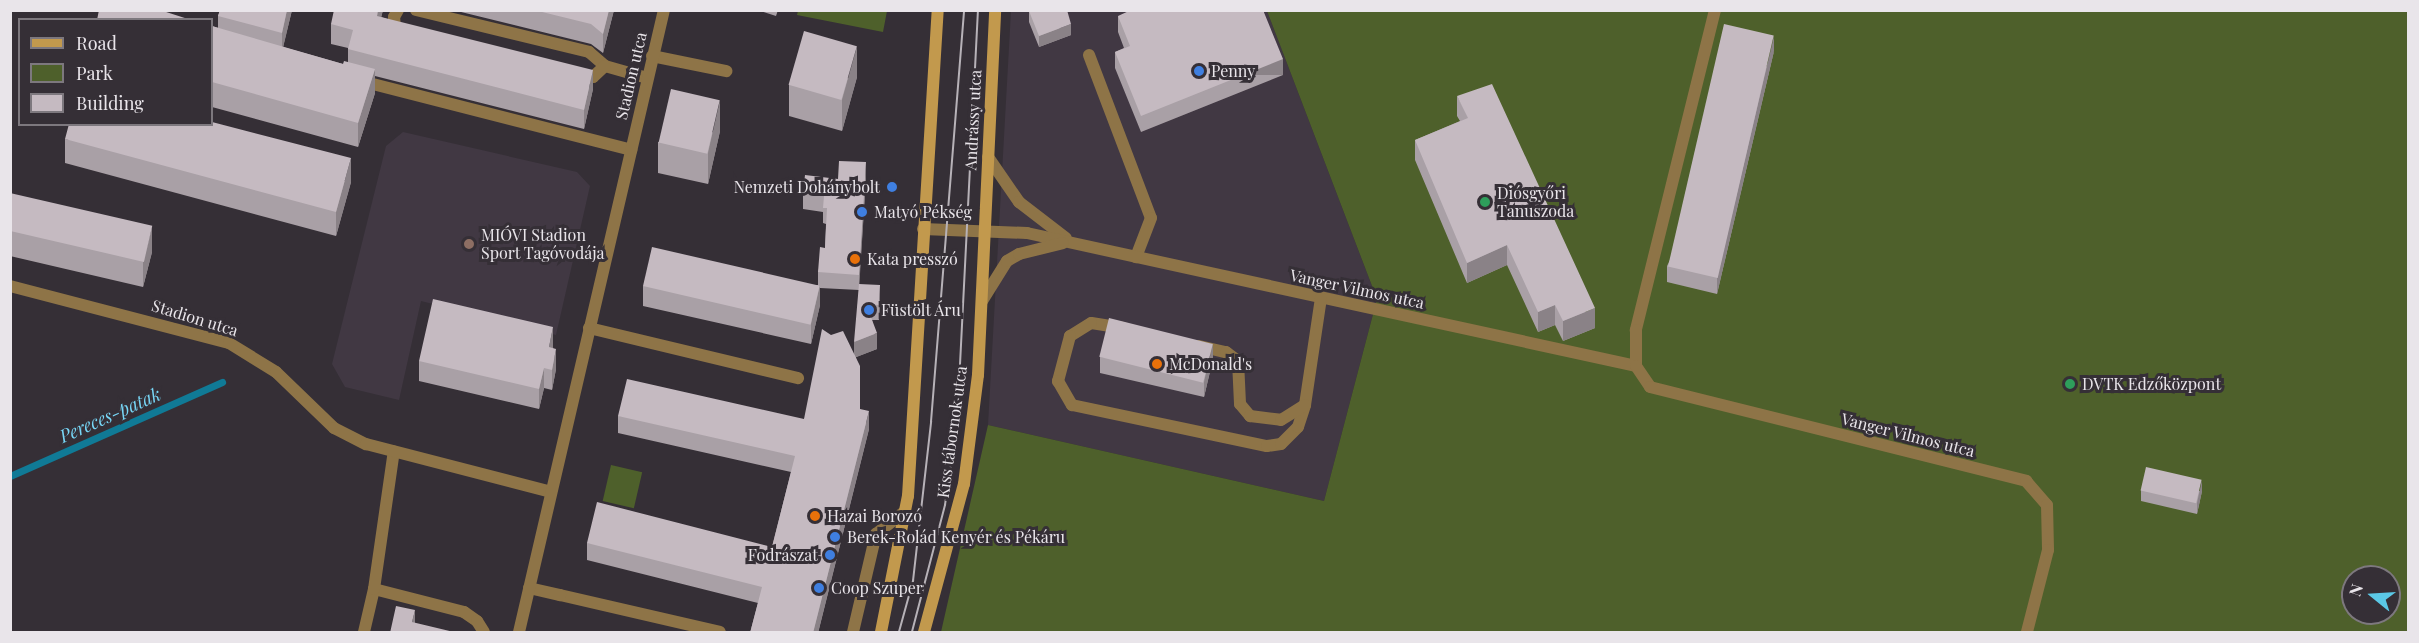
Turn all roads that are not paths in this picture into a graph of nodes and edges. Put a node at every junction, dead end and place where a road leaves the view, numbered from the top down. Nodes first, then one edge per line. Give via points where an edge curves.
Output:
1 (398, 10) edge
2 (416, 10) edge
3 (664, 10) edge
4 (938, 10) edge
5 (995, 10) edge
6 (1715, 10) edge
7 (411, 34) edge
8 (1089, 55) dead end
9 (652, 56) junction
10 (605, 66) junction
11 (726, 71) dead end
12 (560, 72) edge
13 (345, 77) edge
14 (647, 78) junction
15 (631, 150) junction
16 (988, 157) junction
17 (923, 229) junction
18 (985, 231) junction
19 (1072, 242) junction
20 (1136, 257) junction
21 (10, 286) edge
22 (1321, 298) junction
23 (982, 302) junction
24 (589, 328) junction
25 (1141, 333) edge
26 (1185, 343) edge
27 (1636, 366) junction
28 (798, 378) dead end
29 (1305, 405) junction
30 (394, 451) junction
31 (551, 492) junction
32 (906, 511) junction
33 (529, 588) junction
34 (374, 589) junction
35 (720, 632) edge
36 (364, 633) edge
37 (484, 633) edge
38 (519, 633) edge
39 (853, 633) edge
40 (880, 633) edge
41 (924, 633) edge
42 (2026, 633) edge

1 - 7 street via 395,27
2 - 10 street via 589,52
3 - 9 street, Stadion utca
4 - 17 main road
5 - 16 main road, Andrássy utca
6 - 27 street via 1636,330
8 - 20 street via 1151,218
9 - 11 street
9 - 14 street, Stadion utca
10 - 12 street via 593,77
10 - 14 street
13 - 15 street
14 - 15 street, Stadion utca
15 - 24 street, Stadion utca
16 - 18 main road, Andrássy utca
16 - 19 street via 1019,202
17 - 18 street, Vanger Vilmos utca
17 - 32 main road
18 - 19 street, Vanger Vilmos utca via 1027,233
18 - 23 main road, Kiss tábornok utca
19 - 20 street, Vanger Vilmos utca
19 - 23 street via 1019,254 1007,261
20 - 22 street, Vanger Vilmos utca
21 - 30 street, Stadion utca via 230,343 276,372 334,428 366,444
22 - 27 street, Vanger Vilmos utca
22 - 29 street
23 - 41 main road, Kiss tábornok utca via 964,484
24 - 28 street
24 - 31 street, Stadion utca
25 - 29 street via 1100,323 1076,330 1065,346 1058,381 1065,399 1080,409 1267,446 1281,444 1292,436
26 - 29 street via 1226,352 1238,361 1240,404 1250,416 1281,420
27 - 42 street, Vanger Vilmos utca via 1650,387 2026,481 2047,505 2048,538
30 - 31 street, Stadion utca
30 - 34 street
31 - 33 street, Stadion utca
32 - 39 street via 876,534
32 - 40 main road
33 - 35 street
33 - 38 street, Stadion utca
34 - 36 street
34 - 37 street via 464,612 477,621

